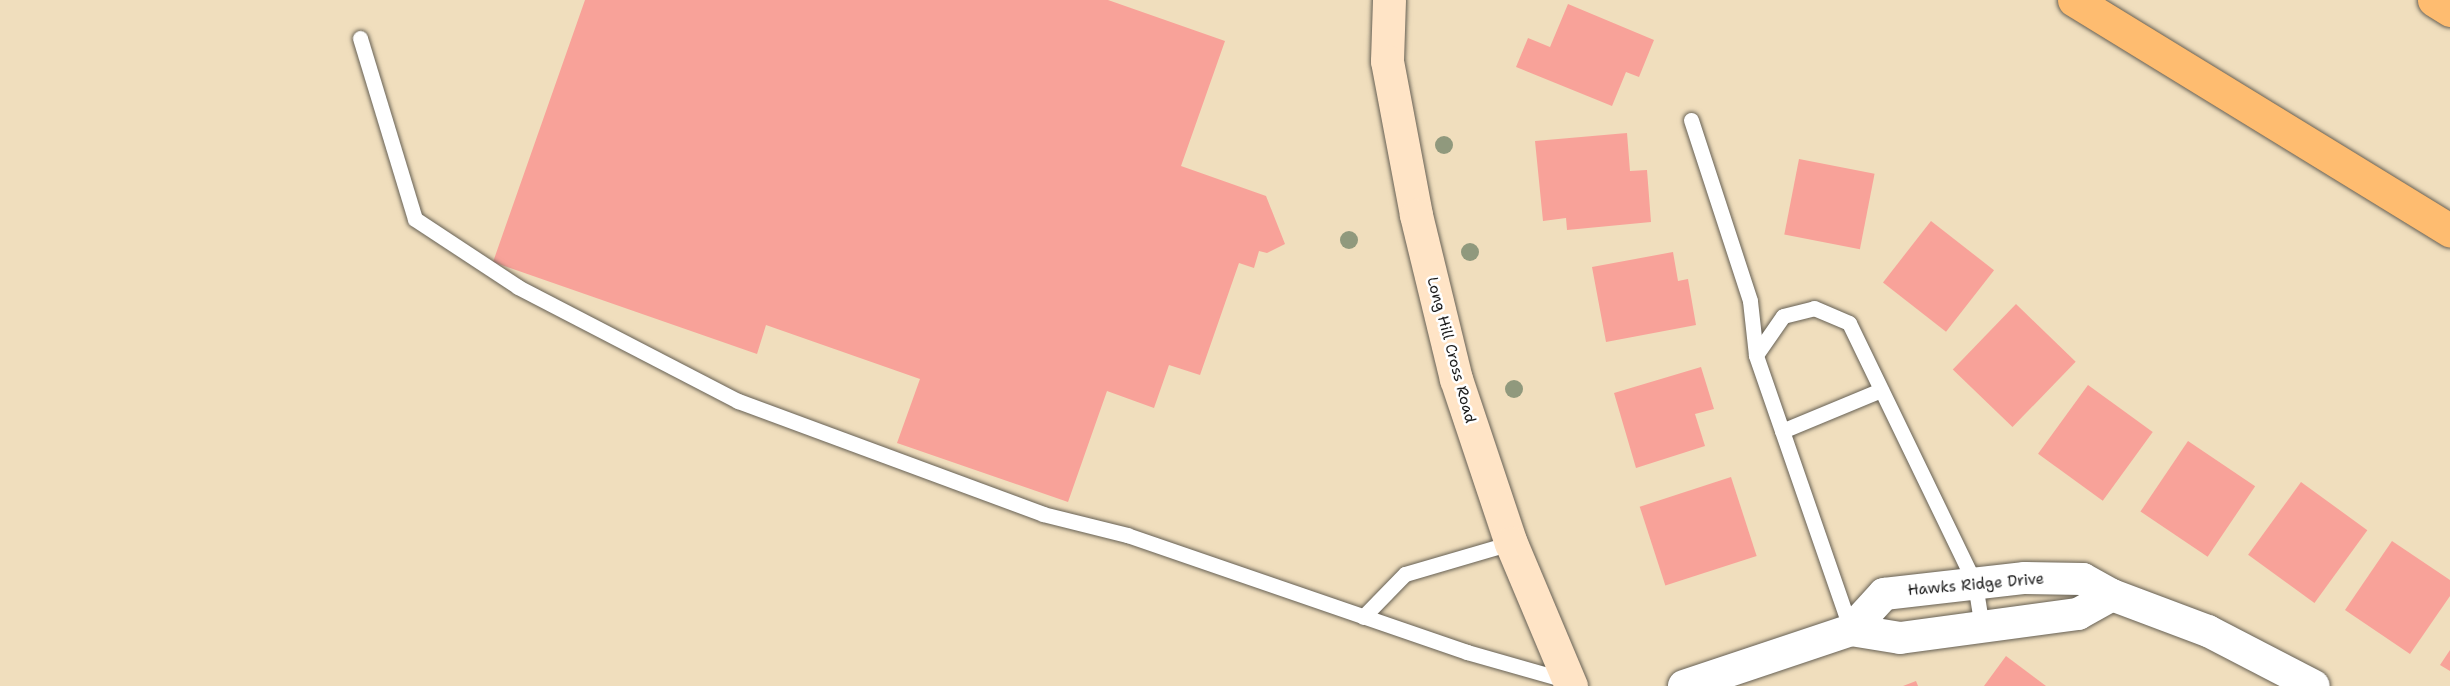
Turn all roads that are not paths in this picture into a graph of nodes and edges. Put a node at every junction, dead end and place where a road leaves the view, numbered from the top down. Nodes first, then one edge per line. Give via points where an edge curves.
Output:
1 (1389, 0) edge
2 (2074, 0) edge
3 (2434, 0) edge
4 (2450, 10) edge
5 (360, 38) dead end
6 (1691, 120) dead end
7 (2450, 230) edge
8 (1756, 355) junction
9 (1881, 390) junction
10 (1782, 431) junction
11 (1511, 543) junction
12 (1975, 584) junction
13 (2112, 595) junction
14 (1363, 617) junction
15 (1982, 627) junction
16 (1851, 630) junction
17 (1570, 684) edge
18 (1684, 686) edge
19 (2314, 686) edge

1 - 11 street, Long Hill Cross Road via 1387,61 1416,215 1456,379
2 - 7 highway
3 - 4 highway
5 - 14 lane via 415,219 518,287 738,401 1043,514 1127,535
6 - 8 lane via 1750,302
8 - 9 lane via 1783,316 1814,308 1849,323
8 - 10 lane
9 - 10 lane
9 - 12 lane
10 - 16 lane
11 - 14 lane via 1405,574
11 - 17 street, Long Hill Cross Road
12 - 13 street, Hawks Ridge Drive via 2025,578 2083,579
12 - 15 lane
12 - 16 street, Hawks Ridge Drive via 1884,594
13 - 15 street, Hawks Ridge Drive via 2078,614
13 - 19 street, Hawks Ridge Drive via 2208,631
14 - 17 lane
15 - 16 street, Hawks Ridge Drive via 1900,638
16 - 18 street, Hawks Ridge Drive

